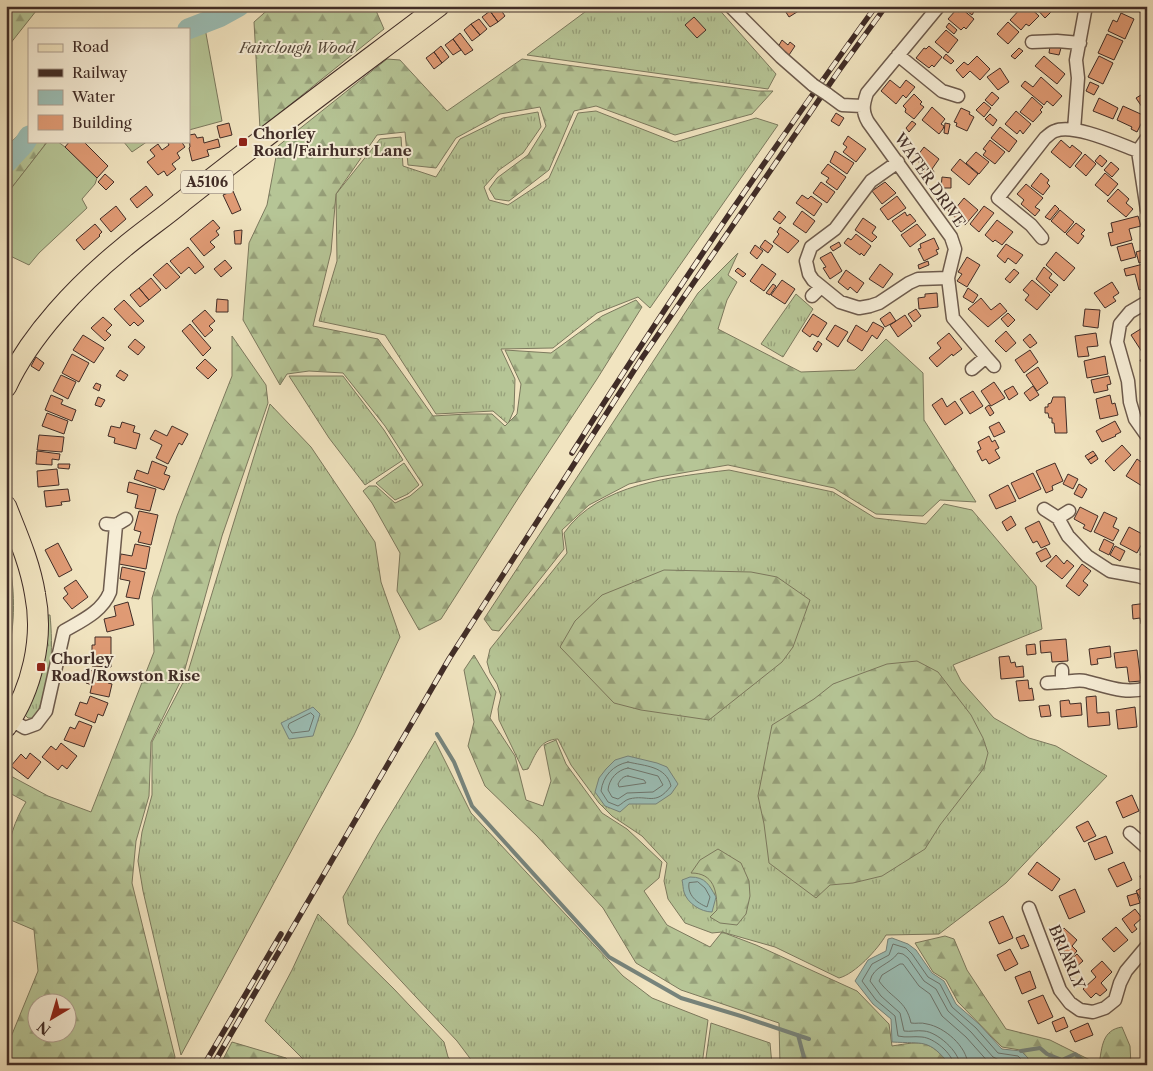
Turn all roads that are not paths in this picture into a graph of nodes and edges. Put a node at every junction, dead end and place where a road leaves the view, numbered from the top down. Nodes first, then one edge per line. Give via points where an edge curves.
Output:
1 (439, 6) edge
2 (730, 6) edge
3 (939, 6) edge
4 (1086, 6) edge
5 (1032, 42) dead end
6 (1080, 43) junction
7 (898, 55) junction
8 (958, 96) dead end
9 (862, 106) junction
10 (1074, 130) junction
11 (1147, 138) edge
12 (1138, 151) junction
13 (898, 162) junction
14 (1147, 210) edge
15 (1042, 238) dead end
16 (948, 278) junction
17 (821, 286) junction
18 (812, 296) dead end
19 (1147, 302) edge
20 (972, 369) dead end
21 (6, 387) edge
22 (1147, 436) edge
23 (6, 506) edge
24 (1044, 509) dead end
25 (116, 523) dead end
26 (1147, 579) edge
27 (1046, 683) dead end
28 (1147, 688) edge
29 (8, 724) edge
30 (1130, 833) dead end
31 (1147, 848) edge
32 (1029, 908) dead end
33 (1145, 951) edge

1 - 21 main road, A5106 via 122,249 63,305
2 - 9 street, bridge via 813,85 842,105
3 - 7 street
4 - 6 street
5 - 6 street
6 - 10 street via 1076,60 1078,78
7 - 8 street via 942,91
7 - 9 street via 867,93
9 - 13 street, WATER DRIVE via 868,122
10 - 12 street
10 - 15 street via 1055,130 1045,138 998,198 1032,225
11 - 12 street
12 - 14 street
13 - 16 street, WATER DRIVE via 951,237 955,249
13 - 17 street via 871,181 835,229 812,247 807,268 813,280
16 - 17 street via 918,279 879,303 859,308 840,302
16 - 20 street, WATER DRIVE via 953,318 990,362
17 - 18 street
19 - 22 street via 1130,312 1120,324 1117,342 1135,419
23 - 29 main road via 27,560 36,594 38,622 30,675
24 - 26 street via 1064,515 1068,536 1087,556 1110,571
25 - 29 street via 110,592 106,601 64,632 46,711 36,724 25,728
27 - 28 street via 1062,676 1126,692
30 - 31 street
32 - 33 street, BRIARLY via 1041,921 1060,990 1080,1010 1093,1012 1115,1000 1123,976 1131,963

